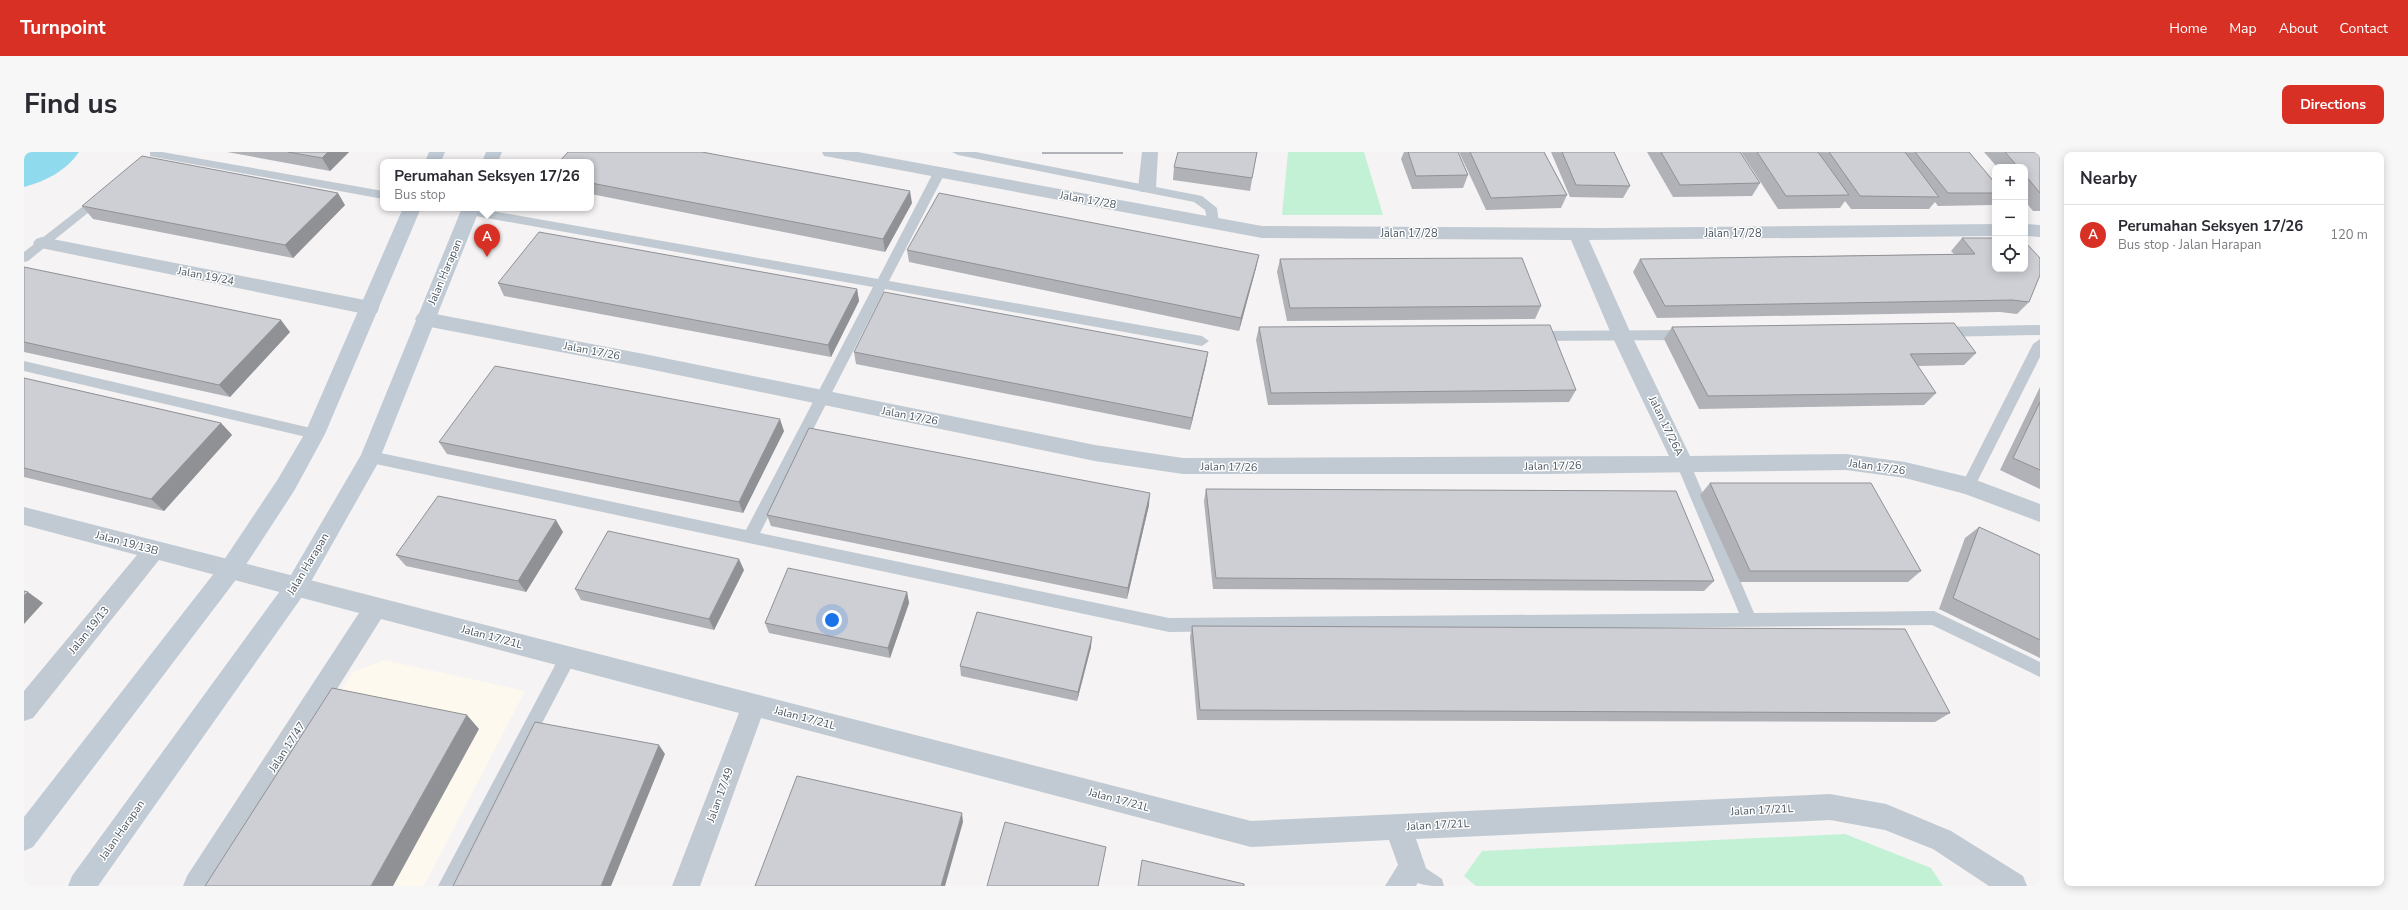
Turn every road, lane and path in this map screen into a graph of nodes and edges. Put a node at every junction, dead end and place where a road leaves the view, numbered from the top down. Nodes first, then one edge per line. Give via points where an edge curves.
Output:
1 (830, 152) edge
2 (958, 152) edge
3 (1150, 152) edge
4 (156, 153) edge
5 (872, 156) edge
6 (142, 164) edge
7 (939, 173) junction
8 (1147, 188) junction
9 (111, 189) edge
10 (380, 194) edge
11 (411, 211) edge
12 (470, 211) edge
13 (482, 211) edge
14 (1992, 219) edge
15 (2028, 219) edge
16 (2040, 219) edge
17 (1213, 223) junction
18 (1992, 230) edge
19 (2028, 230) edge
20 (2040, 231) edge
21 (1577, 234) junction
22 (1600, 234) junction
23 (42, 243) junction
24 (24, 258) edge
25 (881, 284) junction
26 (370, 308) junction
27 (425, 319) junction
28 (2040, 330) edge
29 (1930, 332) edge
30 (1701, 335) edge
31 (1519, 336) edge
32 (1622, 336) junction
33 (1202, 342) dead end
34 (2040, 344) edge
35 (24, 366) edge
36 (823, 398) junction
37 (315, 434) junction
38 (371, 457) junction
39 (1683, 463) junction
40 (1968, 486) junction
41 (2040, 513) edge
42 (24, 516) edge
43 (750, 537) junction
44 (154, 550) junction
45 (230, 570) junction
46 (296, 587) junction
47 (376, 607) junction
48 (1750, 621) junction
49 (568, 657) junction
50 (2040, 670) edge
51 (754, 705) junction
52 (24, 710) edge
53 (1398, 827) junction
54 (24, 838) edge
55 (1405, 877) edge
56 (82, 886) edge
57 (197, 886) edge
58 (447, 886) edge
59 (686, 886) edge
60 (1435, 886) edge
61 (2014, 886) edge

1 - 5 street, Jalan 17/28
2 - 8 lane
3 - 8 street
4 - 6 lane
4 - 10 lane
5 - 7 street, Jalan 17/28
7 - 17 street, Jalan 17/28
7 - 25 lane
8 - 17 lane via 1198,199 1211,208
9 - 23 lane
11 - 26 main road
12 - 27 main road, Jalan Harapan
13 - 25 lane
14 - 22 street via 1626,220 1605,225
15 - 16 street
17 - 21 street, Jalan 17/28 via 1262,232
18 - 22 street, Jalan 17/28
19 - 20 street
21 - 22 street, Jalan 17/28
21 - 32 street, Jalan 17/26A
23 - 24 lane
23 - 26 street, Jalan 19/24
25 - 33 lane
25 - 36 lane
26 - 37 main road
27 - 36 street, Jalan 17/26
27 - 38 main road, Jalan Harapan
28 - 29 lane
30 - 32 lane
31 - 32 lane
32 - 39 street, Jalan 17/26A
34 - 40 lane
35 - 37 lane
36 - 39 street, Jalan 17/26 via 1095,453 1183,466 1548,466
36 - 43 lane
37 - 45 main road via 286,485
38 - 43 lane
38 - 46 main road, Jalan Harapan
39 - 40 street, Jalan 17/26 via 1846,462 1905,470
39 - 48 lane, Jalan 17/26A
40 - 41 street, Jalan 17/26
42 - 44 street, Jalan 19/13B
43 - 48 lane via 1169,625
44 - 45 street, Jalan 19/13B
44 - 52 street, Jalan 19/13
45 - 46 street, Jalan 17/21L
45 - 54 main road
46 - 47 street, Jalan 17/21L
46 - 56 main road, Jalan Harapan
47 - 49 street, Jalan 17/21L
47 - 57 street, Jalan 17/47
48 - 50 lane via 1934,618
49 - 51 street, Jalan 17/21L
49 - 58 lane
51 - 53 street, Jalan 17/21L via 1251,834
51 - 59 street, Jalan 17/49
53 - 55 street
53 - 61 street, Jalan 17/21L via 1830,807 1886,817 1942,840
55 - 60 lane

